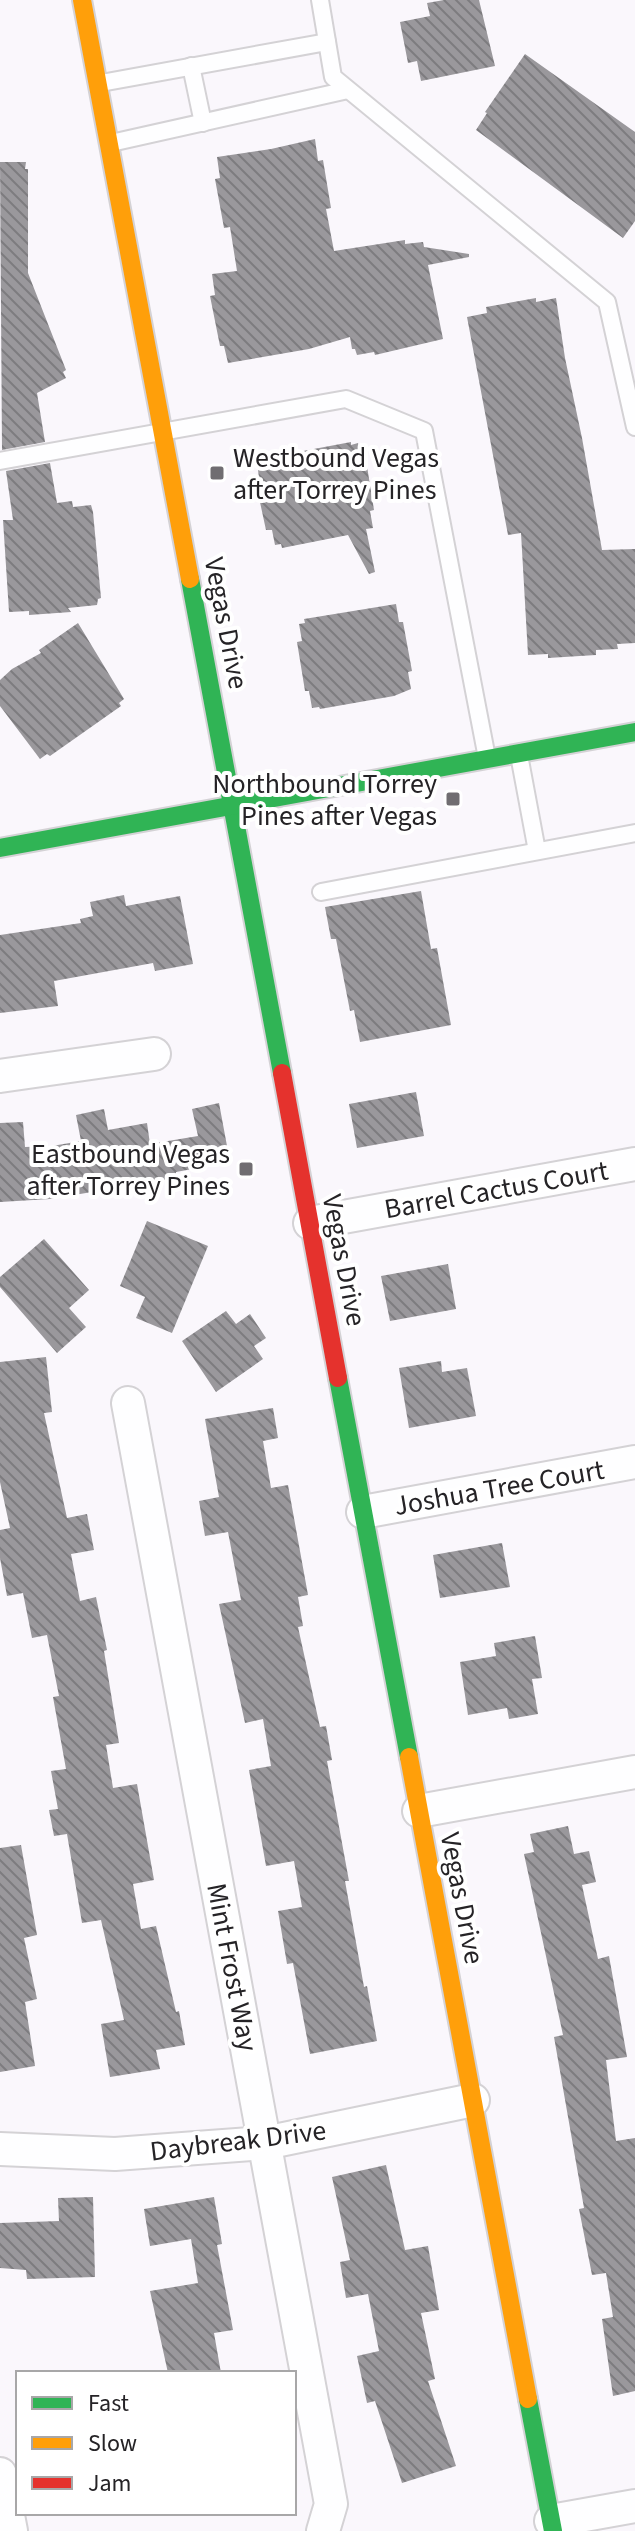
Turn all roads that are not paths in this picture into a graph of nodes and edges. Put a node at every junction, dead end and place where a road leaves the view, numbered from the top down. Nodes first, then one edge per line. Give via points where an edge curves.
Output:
1 (82, 0) edge
2 (320, 0) edge
3 (327, 42) junction
4 (191, 66) junction
5 (98, 84) junction
6 (348, 90) junction
7 (203, 123) junction
8 (109, 143) junction
9 (635, 427) edge
10 (163, 431) junction
11 (0, 461) edge
12 (635, 732) edge
13 (519, 753) junction
14 (487, 760) junction
15 (232, 807) junction
16 (635, 833) edge
17 (0, 848) edge
18 (537, 851) junction
19 (321, 892) dead end
20 (154, 1054) dead end
21 (0, 1076) edge
22 (635, 1164) edge
23 (310, 1223) junction
24 (128, 1403) dead end
25 (635, 1462) edge
26 (363, 1512) junction
27 (634, 1778) edge
28 (419, 1811) junction
29 (473, 2100) junction
30 (265, 2143) junction
31 (0, 2149) edge
32 (0, 2474) edge
33 (635, 2506) edge
34 (552, 2526) edge
35 (11, 2531) edge
36 (323, 2531) edge

1 - 5 main road, Vegas Drive
2 - 3 lane
3 - 4 lane
3 - 6 lane via 333,77
4 - 5 lane
4 - 7 lane
5 - 8 main road, Vegas Drive
6 - 7 lane
6 - 9 lane via 607,302
7 - 8 lane
8 - 10 main road, Vegas Drive
10 - 11 lane
10 - 14 lane via 346,399 424,431
10 - 15 main road, Vegas Drive
12 - 13 main road
13 - 14 main road
13 - 18 lane
14 - 15 main road
15 - 17 main road
15 - 23 main road, Vegas Drive
16 - 18 lane
18 - 19 lane
20 - 21 street
22 - 23 street, Barrel Cactus Court
23 - 26 main road, Vegas Drive
24 - 30 street, Mint Frost Way
25 - 26 street, Joshua Tree Court
26 - 28 main road, Vegas Drive
27 - 28 street
28 - 29 main road, Vegas Drive
29 - 30 street, Daybreak Drive
29 - 34 main road, Vegas Drive
30 - 31 street, Daybreak Drive via 115,2154
30 - 36 street, Mint Frost Way via 331,2504
32 - 35 street
33 - 34 street

